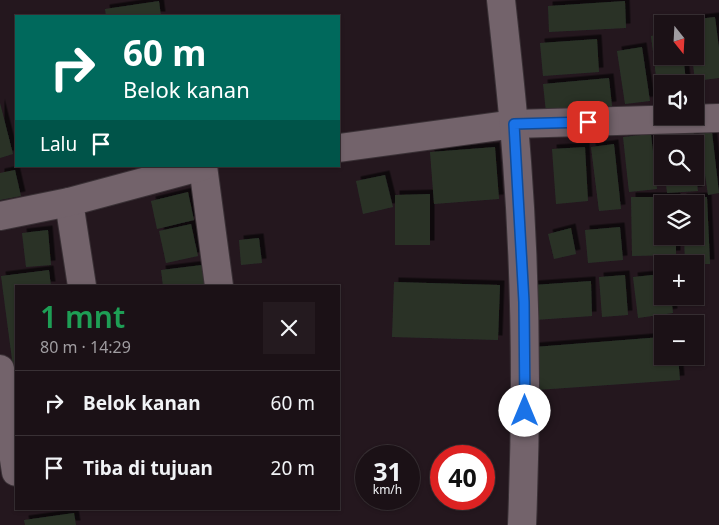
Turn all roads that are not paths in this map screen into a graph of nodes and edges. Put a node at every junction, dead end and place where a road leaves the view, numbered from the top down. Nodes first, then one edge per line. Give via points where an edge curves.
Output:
1 (501, 0) edge
2 (719, 118) edge
3 (514, 124) junction
4 (340, 148) edge
5 (199, 167) edge
6 (203, 167) edge
7 (69, 202) junction
8 (0, 216) edge
9 (82, 285) edge
10 (219, 285) edge
11 (0, 369) edge
12 (15, 466) edge
13 (522, 525) edge

1 - 3 street
2 - 3 street
3 - 4 street
3 - 13 street via 524,302 526,447
5 - 7 street
6 - 10 street
7 - 8 street
7 - 9 street
11 - 12 street

